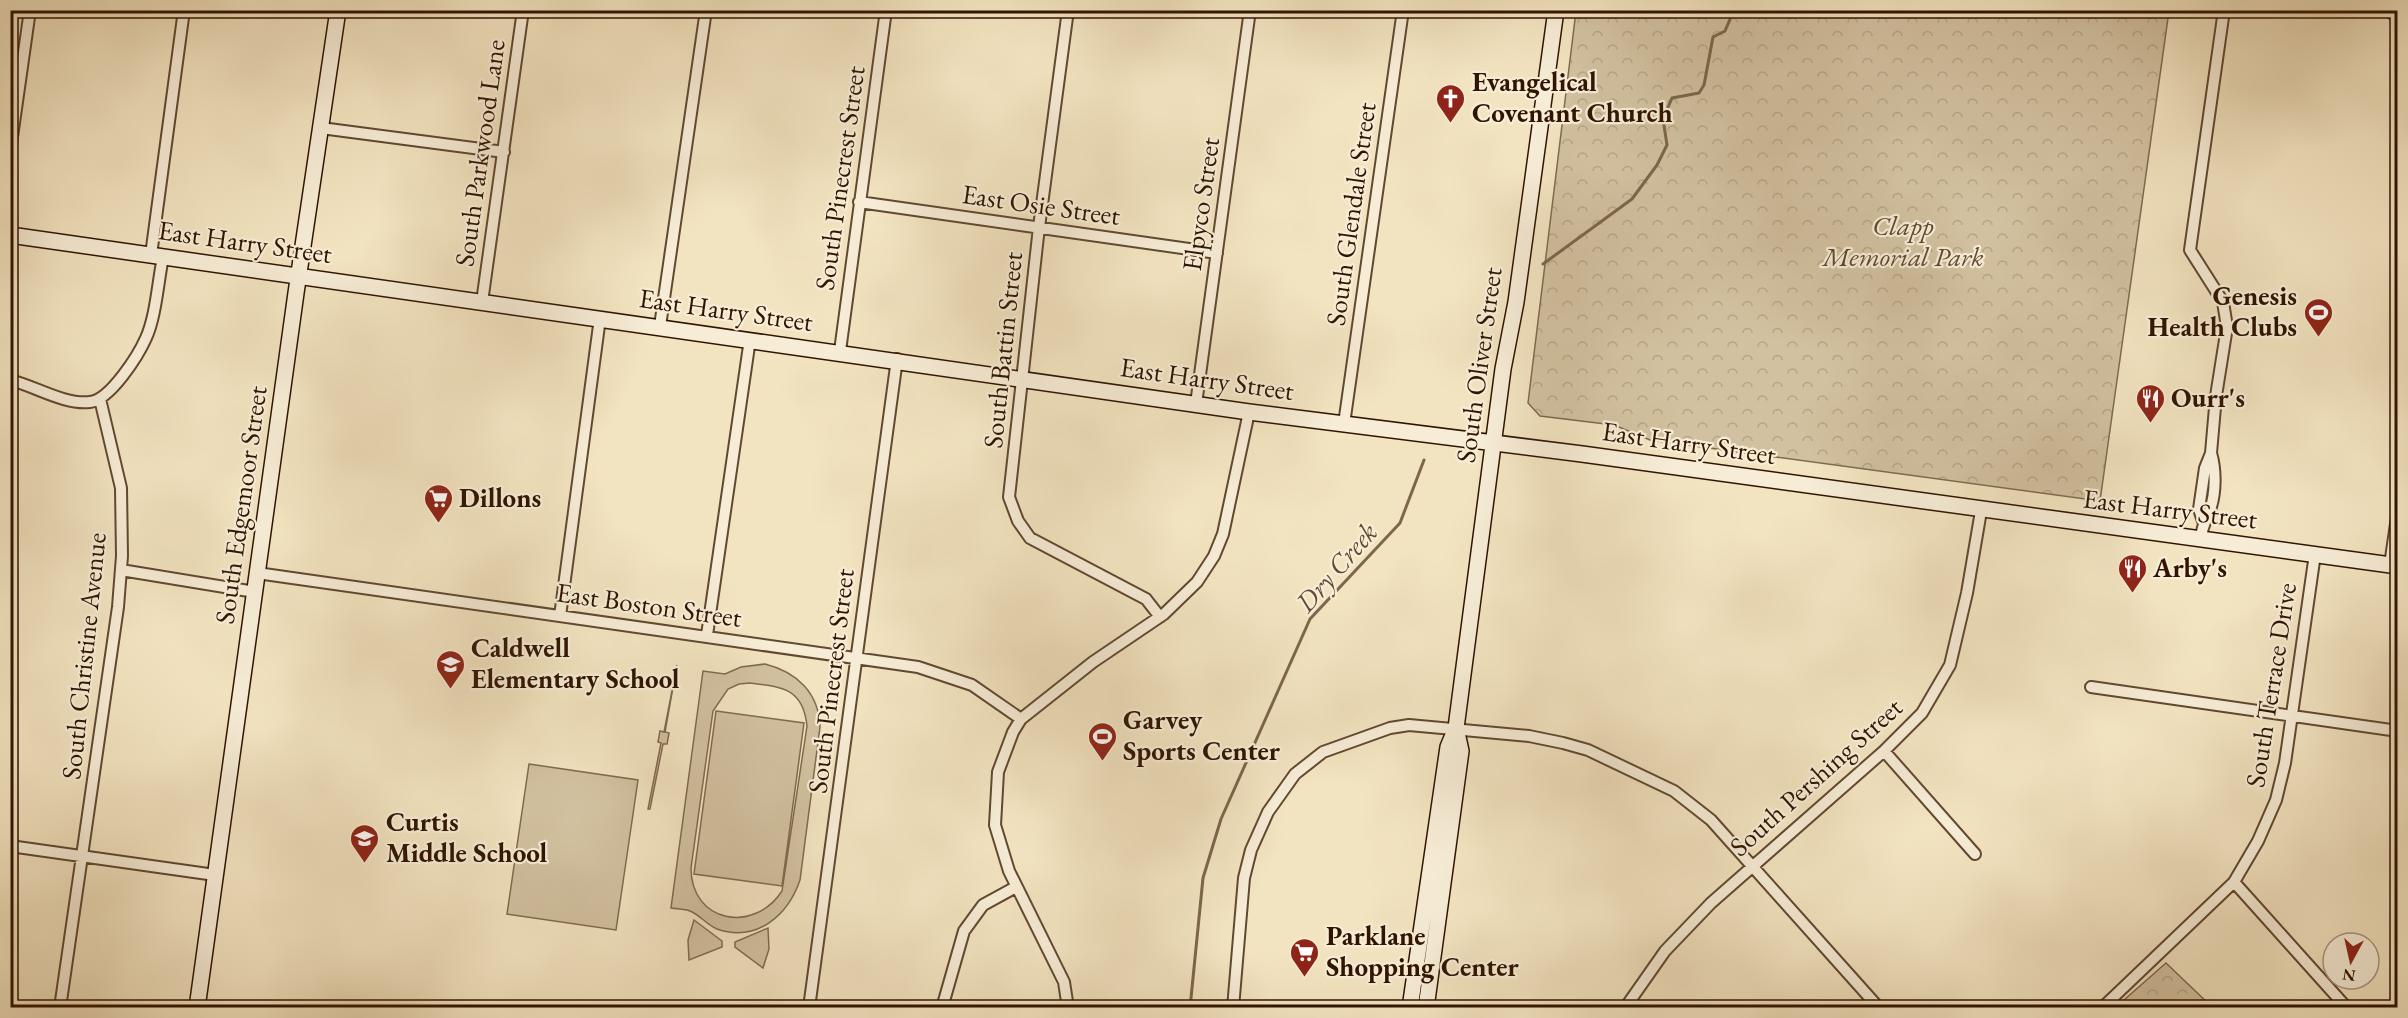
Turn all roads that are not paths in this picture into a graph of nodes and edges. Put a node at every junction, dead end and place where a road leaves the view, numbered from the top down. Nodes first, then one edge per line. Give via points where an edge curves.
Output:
1 (30, 10) edge
2 (184, 10) edge
3 (338, 10) edge
4 (523, 10) edge
5 (706, 10) edge
6 (886, 10) edge
7 (1068, 10) edge
8 (1250, 10) edge
9 (1403, 10) edge
10 (1556, 10) edge
11 (2224, 10) edge
12 (2388, 10) edge
13 (2397, 18) edge
14 (321, 128) junction
15 (10, 150) edge
16 (504, 152) junction
17 (859, 202) junction
18 (1040, 227) junction
19 (10, 235) edge
20 (1217, 253) junction
21 (157, 256) junction
22 (299, 276) junction
23 (482, 302) junction
24 (600, 318) junction
25 (660, 326) junction
26 (750, 339) junction
27 (840, 351) junction
28 (897, 359) junction
29 (1024, 378) junction
30 (11, 384) edge
31 (100, 399) junction
32 (1196, 404) junction
33 (1249, 412) junction
34 (1344, 424) junction
35 (1493, 443) junction
36 (2397, 510) edge
37 (1981, 511) junction
38 (2201, 537) junction
39 (2315, 554) junction
40 (2394, 565) edge
41 (121, 570) junction
42 (257, 573) junction
43 (255, 592) junction
44 (560, 615) junction
45 (1160, 617) junction
46 (707, 635) junction
47 (856, 658) junction
48 (2091, 687) dead end
49 (2291, 717) junction
50 (1021, 719) junction
51 (1456, 728) junction
52 (2397, 731) edge
53 (1884, 751) junction
54 (10, 846) edge
55 (1975, 854) dead end
56 (82, 856) junction
57 (1753, 866) junction
58 (215, 875) junction
59 (2234, 882) junction
60 (1016, 887) junction
61 (60, 1008) edge
62 (197, 1008) edge
63 (809, 1008) edge
64 (942, 1008) edge
65 (1068, 1008) edge
66 (1233, 1008) edge
67 (1410, 1008) edge
68 (1426, 1008) edge
69 (1624, 1008) edge
70 (1879, 1008) edge
71 (2102, 1008) edge
72 (2347, 1008) edge

1 - 15 street
2 - 21 street
3 - 14 main road, South Edgemoor Street
4 - 16 street, South Parkwood Lane
5 - 25 street
6 - 17 street, South Pinecrest Street
7 - 18 street, South Battin Street
8 - 20 street, Elpyco Street
9 - 34 street, South Glendale Street
10 - 35 main road, South Oliver Street
11 - 38 street via 2190,250 2223,302 2227,327 2217,382 2210,511 2203,520
12 - 13 street
14 - 16 street
14 - 22 main road, South Edgemoor Street
16 - 23 street, South Parkwood Lane
17 - 18 street, East Osie Street
17 - 27 street, South Pinecrest Street
18 - 20 street, East Osie Street
18 - 29 street, South Battin Street
19 - 21 main road, East Harry Street
20 - 32 street, Elpyco Street
21 - 22 main road, East Harry Street
21 - 31 street via 146,337 126,370
22 - 23 main road, East Harry Street
22 - 42 main road, South Edgemoor Street
23 - 24 main road, East Harry Street
24 - 25 main road, East Harry Street
24 - 44 street
25 - 26 main road, East Harry Street
26 - 27 main road, East Harry Street
26 - 46 street
27 - 28 main road, East Harry Street
28 - 29 main road, East Harry Street
28 - 47 street, South Pinecrest Street
29 - 32 main road, East Harry Street
29 - 45 street, South Battin Street via 1009,497 1018,521 1030,538 1146,599
30 - 31 street via 65,400
31 - 41 street, South Christine Avenue via 121,488
32 - 33 main road, East Harry Street
33 - 34 main road, East Harry Street
33 - 45 street via 1223,534 1214,556 1197,582
34 - 35 main road, East Harry Street
35 - 37 main road, East Harry Street
35 - 51 main road, South Oliver Street
36 - 40 street
37 - 38 main road, East Harry Street
37 - 53 street, South Pershing Street via 1968,593 1950,665 1922,713
38 - 39 main road, East Harry Street
39 - 40 main road, East Harry Street
39 - 49 street, South Terrace Drive
41 - 43 street
41 - 56 street, South Christine Avenue
42 - 43 main road, South Edgemoor Street
42 - 44 street, East Boston Street
43 - 58 main road, South Edgemoor Street
44 - 46 street, East Boston Street
45 - 50 street via 1093,662
46 - 47 street, East Boston Street
47 - 50 street, East Boston Street via 918,667 972,685
47 - 63 street, South Pinecrest Street
48 - 49 street
49 - 52 street
49 - 59 street, South Terrace Drive via 2276,800
50 - 60 street via 998,772 995,825
51 - 57 street via 1563,743 1628,768 1674,791 1711,820
51 - 66 street via 1390,728 1323,752 1295,774 1268,812 1251,850 1239,907
51 - 67 main road, South Oliver Street via 1448,747
51 - 68 main road, South Oliver Street via 1461,751
53 - 55 street
53 - 57 street, South Pershing Street
54 - 56 street
56 - 58 street
56 - 61 street, South Christine Avenue
57 - 69 street, South Pershing Street via 1665,951
57 - 70 street
58 - 62 main road, South Edgemoor Street
59 - 71 street, South Terrace Drive
59 - 72 street
60 - 64 street via 982,905 964,931
60 - 65 street via 1064,982

